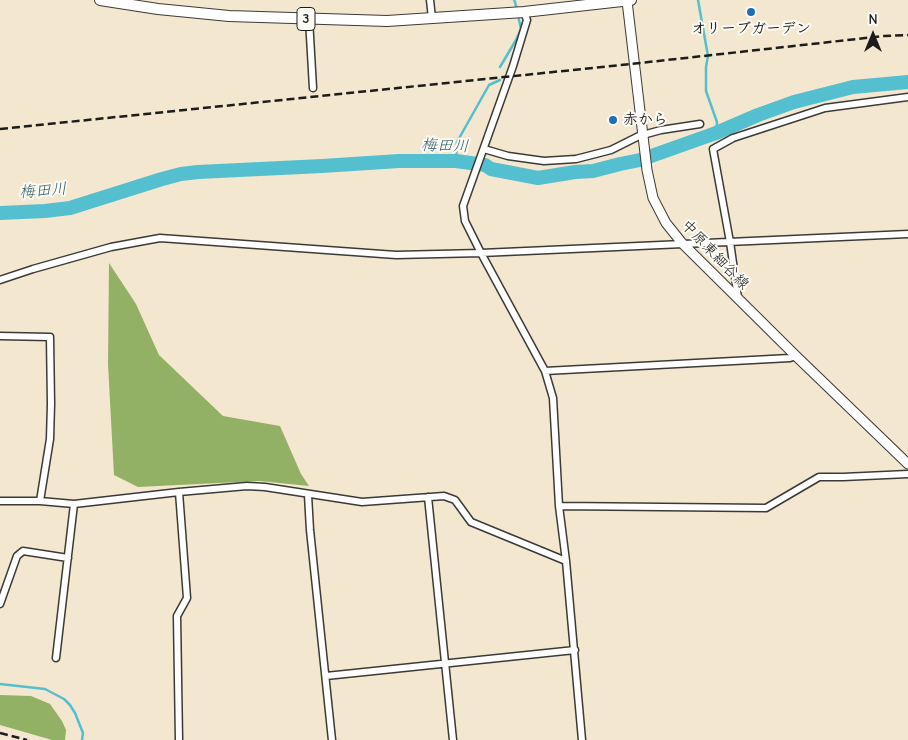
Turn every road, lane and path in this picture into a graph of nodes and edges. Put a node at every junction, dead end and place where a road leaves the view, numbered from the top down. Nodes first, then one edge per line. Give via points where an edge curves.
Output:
1 (100, 0) edge
2 (430, 0) edge
3 (631, 0) edge
4 (627, 1) edge
5 (570, 4) edge
6 (519, 12) junction
7 (432, 18) junction
8 (310, 19) junction
9 (313, 88) dead end
10 (908, 97) edge
11 (700, 124) dead end
12 (643, 136) junction
13 (483, 151) junction
14 (908, 234) edge
15 (730, 242) junction
16 (682, 243) junction
17 (481, 253) junction
18 (0, 280) edge
19 (738, 299) junction
20 (0, 336) edge
21 (796, 356) junction
22 (545, 371) junction
23 (908, 464) edge
24 (908, 474) edge
25 (179, 492) junction
26 (308, 495) junction
27 (428, 497) junction
28 (0, 501) edge
29 (40, 502) junction
30 (74, 504) junction
31 (559, 506) junction
32 (68, 558) junction
33 (566, 561) junction
34 (0, 604) edge
35 (575, 650) junction
36 (56, 658) dead end
37 (445, 663) junction
38 (326, 676) junction
39 (179, 740) edge
40 (332, 740) edge
41 (453, 740) edge
42 (582, 740) edge

1 - 8 main road, 3 via 229,16
2 - 7 street
3 - 4 main road, 3
4 - 5 main road, 3
4 - 12 main road, 中原東細谷線
5 - 6 main road, 3
6 - 7 main road, 3
6 - 13 street via 527,20
7 - 8 main road, 3
8 - 9 street
10 - 15 street via 825,108 733,138 713,149
11 - 12 street
12 - 13 street via 611,150 576,159 544,161
12 - 16 main road, 中原東細谷線 via 653,198 666,223
13 - 17 street via 463,206 465,221
14 - 15 street
15 - 16 street
15 - 19 street
16 - 17 street
16 - 19 main road, 中原東細谷線
17 - 18 street via 396,255 160,238 111,247
17 - 22 street
19 - 21 main road, 中原東細谷線
20 - 29 street via 50,337 50,439
21 - 22 street
21 - 23 main road, 中原東細谷線
22 - 31 street via 553,398
24 - 31 street via 819,477 766,508
25 - 26 street via 247,486
25 - 30 street
25 - 39 street via 188,598 177,616
26 - 27 street via 362,502
26 - 38 street
27 - 33 street via 444,496 455,500 471,522
27 - 37 street
28 - 29 street
29 - 30 street
30 - 32 street
31 - 33 street
32 - 34 street via 23,551 17,556
32 - 36 street
33 - 35 street
35 - 37 street
35 - 42 street
37 - 38 street
37 - 41 street
38 - 40 street

